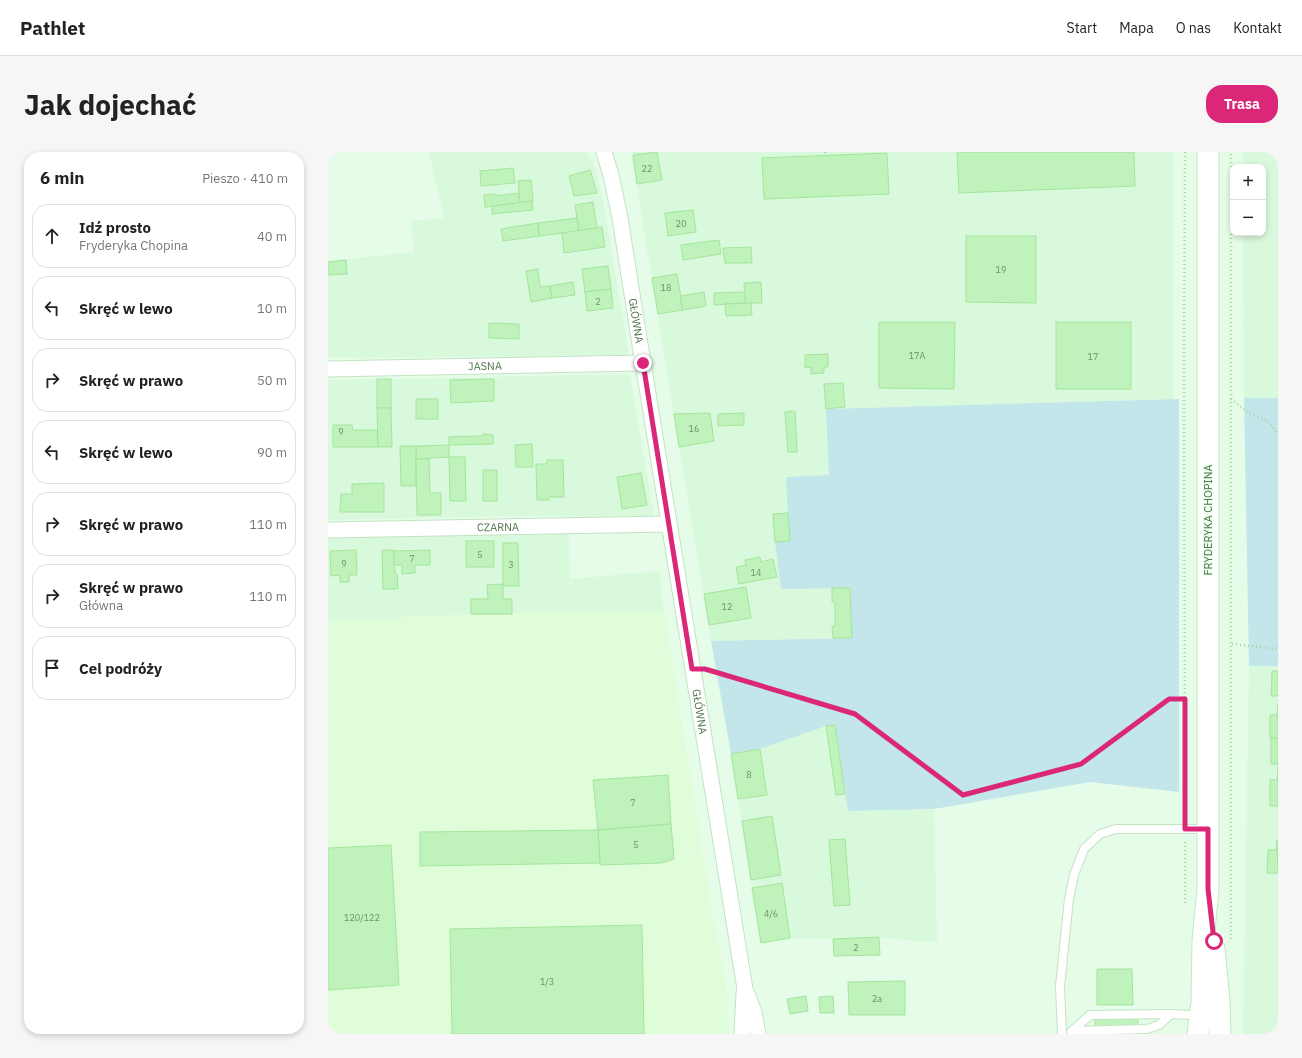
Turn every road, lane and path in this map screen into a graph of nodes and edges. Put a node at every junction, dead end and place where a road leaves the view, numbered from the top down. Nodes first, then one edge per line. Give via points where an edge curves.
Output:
1 (604, 152) edge
2 (1186, 152) edge
3 (1208, 152) edge
4 (1232, 152) edge
5 (643, 363) junction
6 (328, 369) edge
7 (1231, 399) junction
8 (1278, 434) edge
9 (669, 524) junction
10 (328, 530) edge
11 (1232, 644) junction
12 (1278, 649) edge
13 (692, 669) junction
14 (1185, 699) junction
15 (1185, 829) junction
16 (1208, 829) junction
17 (1208, 889) junction
18 (1185, 904) dead end
19 (1231, 941) dead end
20 (744, 988) junction
21 (1171, 1014) junction
22 (1199, 1027) edge
23 (1071, 1032) edge
24 (742, 1034) edge
25 (758, 1034) edge
26 (1062, 1034) edge
27 (1220, 1034) edge

1 - 5 street, GŁÓWNA via 620,218
2 - 14 path
3 - 16 street, FRYDERYKA CHOPINA
4 - 7 path
5 - 6 street, JASNA
5 - 9 street, GŁÓWNA
7 - 8 path via 1249,413 1268,421
7 - 11 path
9 - 10 street, CZARNA
9 - 13 street, GŁÓWNA
11 - 12 path
11 - 19 path
13 - 14 path via 705,669 855,714 963,795 1081,764 1169,699
13 - 20 street, GŁÓWNA
14 - 15 path
15 - 16 lane
15 - 18 path
15 - 26 lane via 1116,829 1100,834 1084,849 1074,875 1069,899 1060,986
16 - 17 street, FRYDERYKA CHOPINA
17 - 22 street, FRYDERYKA CHOPINA
17 - 27 street, FRYDERYKA CHOPINA
20 - 24 street, GŁÓWNA
20 - 25 street, GŁÓWNA via 754,1012
21 - 22 lane via 1191,1015
21 - 23 lane via 1159,1025 1147,1029
21 - 23 lane via 1090,1015

